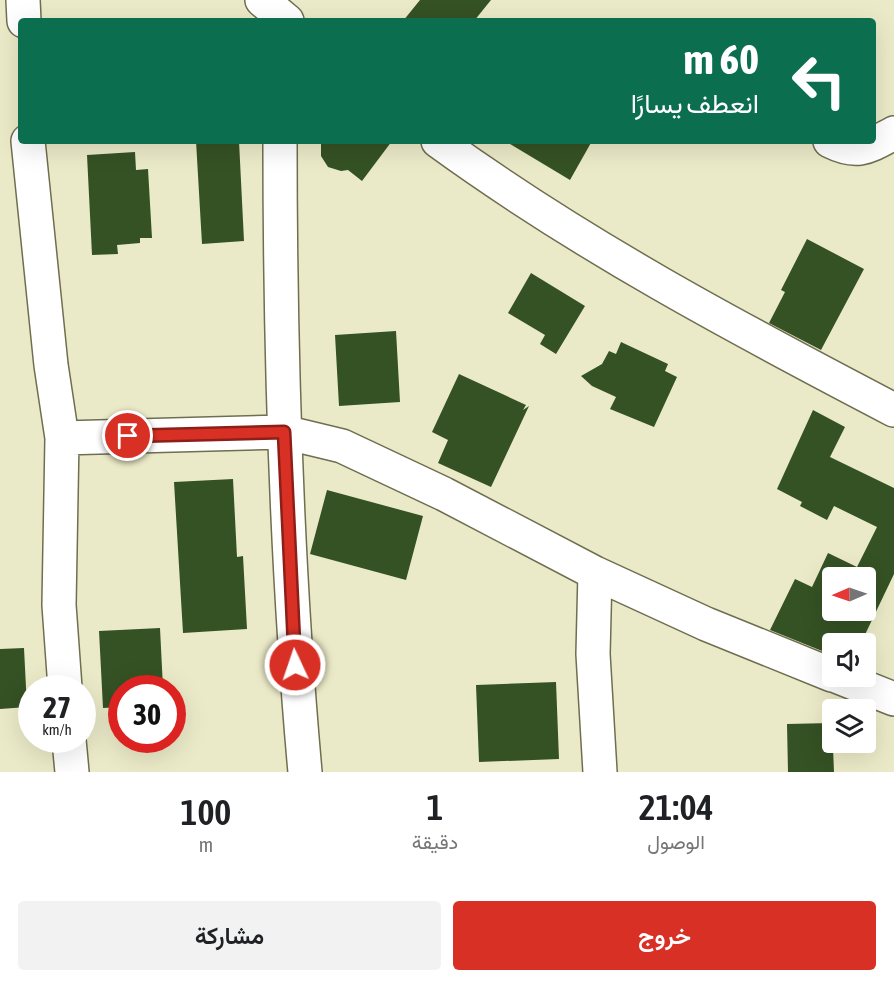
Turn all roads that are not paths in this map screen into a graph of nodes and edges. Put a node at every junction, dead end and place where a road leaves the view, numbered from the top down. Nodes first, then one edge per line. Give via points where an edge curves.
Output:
1 (23, 0) edge
2 (24, 18) edge
3 (894, 133) edge
4 (876, 143) edge
5 (28, 144) edge
6 (280, 144) edge
7 (442, 144) edge
8 (836, 144) edge
9 (873, 144) edge
10 (894, 410) edge
11 (284, 432) junction
12 (62, 438) junction
13 (595, 573) junction
14 (822, 671) edge
15 (64, 675) edge
16 (863, 687) edge
17 (894, 699) edge
18 (70, 753) edge
19 (72, 772) edge
20 (304, 772) edge
21 (600, 772) edge

1 - 2 street
3 - 4 street
5 - 12 street via 49,354
6 - 11 street
7 - 10 street via 502,188 637,271
8 - 9 street via 866,148
11 - 12 street
11 - 13 street via 342,446
11 - 20 street
12 - 15 street via 59,605
13 - 14 street
13 - 21 street via 594,654
16 - 17 street
18 - 19 street

